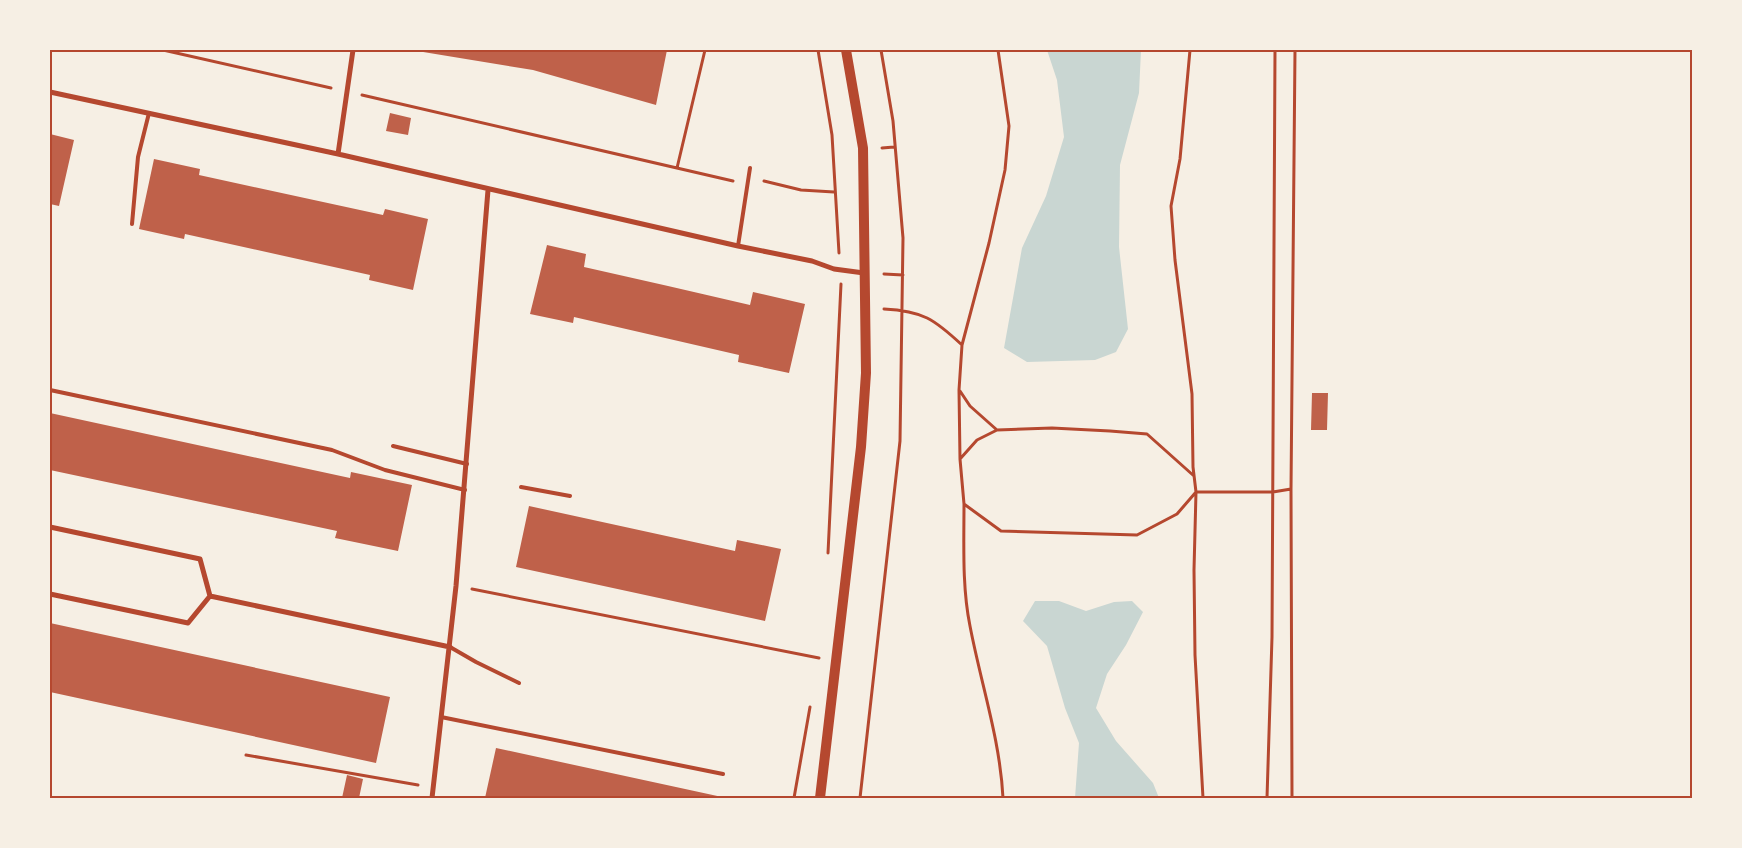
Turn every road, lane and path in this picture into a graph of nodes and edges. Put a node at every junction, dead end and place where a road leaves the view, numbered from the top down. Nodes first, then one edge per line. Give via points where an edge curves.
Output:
1 (163, 50) edge
2 (354, 50) edge
3 (705, 50) edge
4 (818, 50) edge
5 (846, 50) edge
6 (881, 50) edge
7 (998, 50) edge
8 (1190, 50) edge
9 (1275, 50) edge
10 (1295, 50) edge
11 (50, 92) edge
12 (349, 92) junction
13 (150, 113) junction
14 (894, 147) junction
15 (876, 148) dead end
16 (338, 154) junction
17 (677, 168) junction
18 (750, 168) dead end
19 (748, 178) junction
20 (488, 190) junction
21 (834, 192) junction
22 (132, 224) dead end
23 (738, 246) junction
24 (840, 270) junction
25 (865, 273) junction
26 (866, 308) junction
27 (903, 310) junction
28 (962, 345) junction
29 (50, 390) edge
30 (959, 390) junction
31 (997, 430) junction
32 (833, 437) junction
33 (841, 438) dead end
34 (393, 446) dead end
35 (960, 460) junction
36 (467, 464) junction
37 (1194, 476) junction
38 (521, 487) dead end
39 (1291, 489) junction
40 (465, 490) junction
41 (1196, 492) junction
42 (1273, 492) junction
43 (570, 496) dead end
44 (964, 504) junction
45 (50, 527) edge
46 (828, 562) dead end
47 (456, 586) junction
48 (50, 594) edge
49 (210, 596) junction
50 (450, 646) junction
51 (820, 649) dead end
52 (818, 658) junction
53 (817, 668) dead end
54 (519, 683) dead end
55 (810, 705) dead end
56 (442, 716) junction
57 (246, 755) dead end
58 (723, 774) dead end
59 (433, 787) junction
60 (432, 798) edge
61 (794, 798) edge
62 (820, 798) edge
63 (860, 798) edge
64 (1003, 798) edge
65 (1203, 798) edge
66 (1268, 798) edge
67 (1292, 798) edge

1 - 12 path
2 - 12 street
3 - 17 path
4 - 21 path via 832,135
5 - 25 main road via 863,148
6 - 14 path
7 - 28 path via 1009,126 1005,170
8 - 37 path via 1180,159 1172,206 1175,260 1192,394
9 - 42 path
10 - 39 path
11 - 13 street
12 - 16 street
12 - 17 path
13 - 16 street
13 - 22 lane via 138,157
14 - 15 path
14 - 27 path via 903,238
16 - 20 street
17 - 19 path via 736,181
18 - 19 lane
19 - 21 path via 801,190
19 - 23 lane
20 - 23 street
20 - 36 street
21 - 24 path
23 - 24 street
24 - 25 street
24 - 32 path via 842,305
25 - 26 main road
26 - 27 path
26 - 62 main road via 861,447
27 - 28 path via 914,311 940,325
27 - 63 path via 900,441
28 - 30 path
29 - 40 lane via 332,450 385,470
30 - 31 path via 970,406
30 - 35 path
31 - 35 path via 977,440
31 - 37 path via 1052,428 1147,434
32 - 33 path
32 - 46 path
34 - 36 lane
35 - 44 path
36 - 40 street
37 - 41 path
38 - 43 lane
39 - 42 path
39 - 67 path
40 - 47 street
41 - 42 path
41 - 44 path via 1177,514 1137,535 1001,530
41 - 65 path via 1195,655
42 - 66 path
44 - 64 path via 969,624 1002,771
45 - 49 street via 200,559
47 - 50 street
47 - 52 path
48 - 49 street via 188,623
49 - 50 street
50 - 54 lane
50 - 56 street
51 - 52 path
52 - 53 path
55 - 61 path
56 - 58 lane
56 - 59 street
57 - 59 path
59 - 60 street

